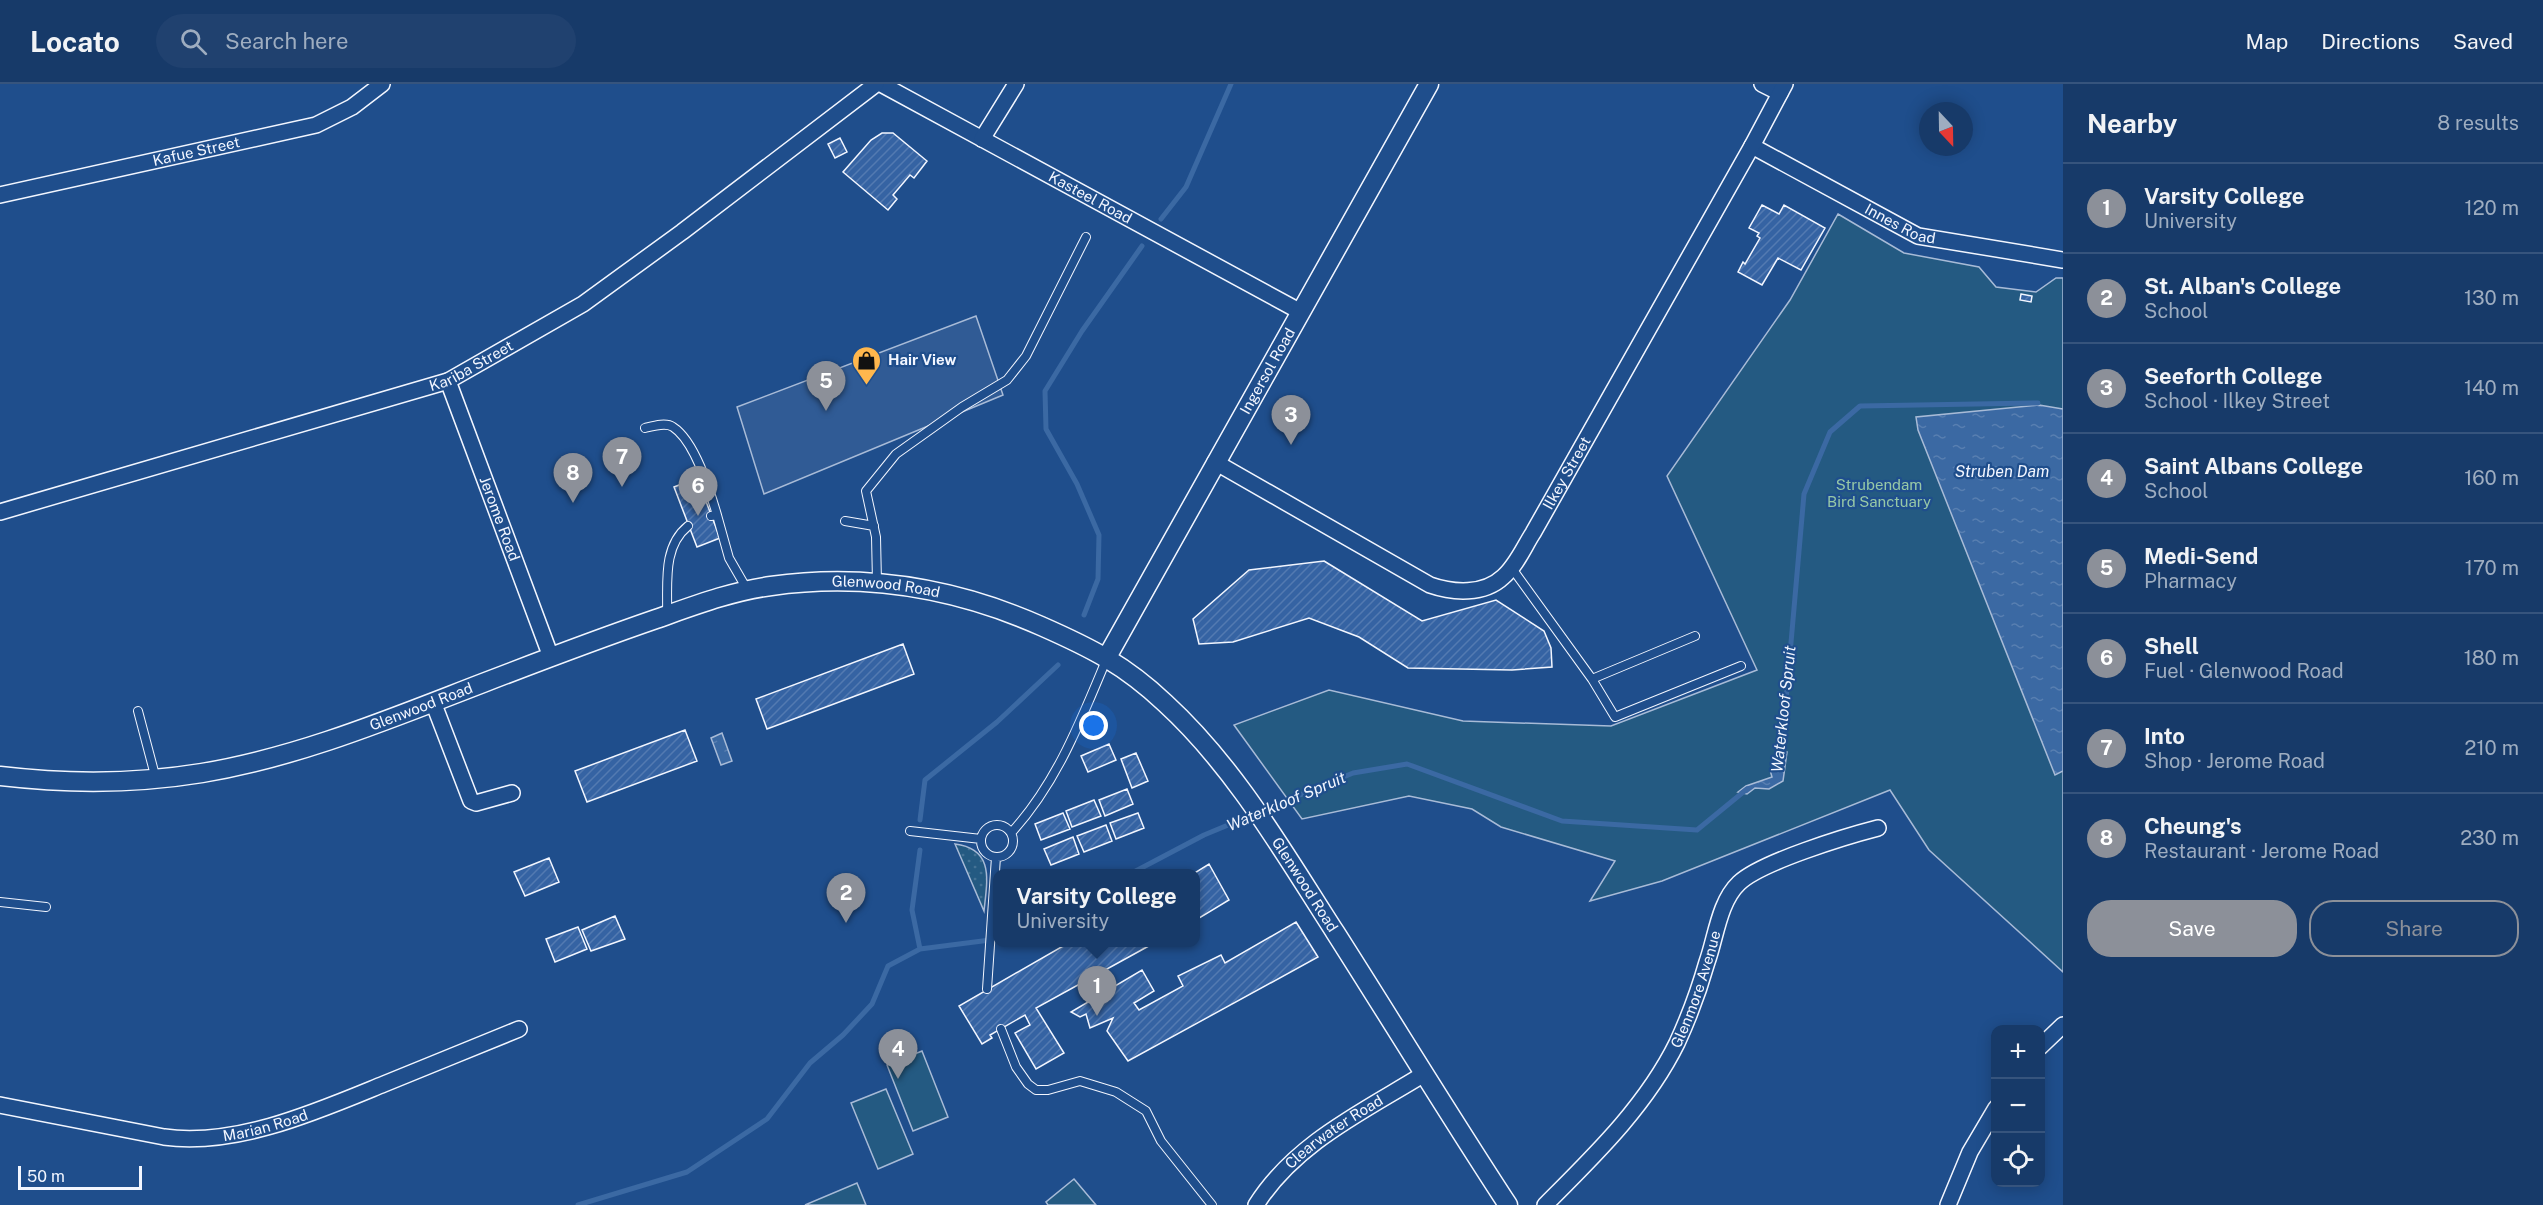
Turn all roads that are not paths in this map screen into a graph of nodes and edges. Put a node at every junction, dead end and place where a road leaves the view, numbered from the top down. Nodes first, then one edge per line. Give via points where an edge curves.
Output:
1 (382, 84) edge
2 (876, 84) edge
3 (881, 84) edge
4 (1016, 84) edge
5 (1429, 84) edge
6 (1762, 84) edge
7 (1782, 88) edge
8 (982, 139) junction
9 (1752, 146) junction
10 (0, 195) edge
11 (1086, 237) dead end
12 (2062, 259) edge
13 (1301, 312) junction
14 (448, 381) junction
15 (645, 428) dead end
16 (1215, 462) junction
17 (0, 512) edge
18 (845, 521) dead end
19 (688, 526) dead end
20 (874, 526) junction
21 (1511, 567) junction
22 (877, 582) junction
23 (748, 591) junction
24 (666, 615) junction
25 (1695, 636) dead end
26 (551, 657) junction
27 (1107, 657) junction
28 (1741, 666) dead end
29 (1592, 679) junction
30 (434, 702) junction
31 (138, 711) dead end
32 (0, 776) edge
33 (156, 779) junction
34 (512, 793) dead end
35 (1878, 828) dead end
36 (910, 831) dead end
37 (1011, 833) junction
38 (981, 838) junction
39 (996, 857) junction
40 (995, 869) edge
41 (0, 902) edge
42 (46, 907) dead end
43 (993, 918) edge
44 (987, 989) dead end
45 (2063, 1025) edge
46 (519, 1029) dead end
47 (1001, 1029) dead end
48 (2045, 1042) edge
49 (1424, 1074) junction
50 (0, 1105) edge
51 (1991, 1115) edge
52 (1212, 1205) edge
53 (1256, 1205) edge
54 (1508, 1205) edge
55 (1545, 1205) edge
56 (1948, 1205) edge

1 - 10 street, Kafue Street via 352,107 316,125
2 - 14 street, Kariba Street via 583,304
3 - 8 street, Kasteel Road
4 - 8 street
5 - 13 street, Ingersol Road
6 - 7 street
7 - 9 street, Ilkey Street
8 - 13 street, Kasteel Road
9 - 12 street, Innes Road via 1918,236
9 - 21 street, Ilkey Street
11 - 20 lane via 1017,370 896,454 866,491
13 - 16 street, Ingersol Road
14 - 17 street, Kariba Street
14 - 26 street, Jerome Road
15 - 23 lane via 666,424 674,427 699,463 729,558
16 - 21 street, Ilkey Street via 1430,585 1446,590 1473,590 1496,582
16 - 27 street, Ingersol Road
18 - 20 lane
19 - 24 lane via 670,552
20 - 22 lane
21 - 29 lane
22 - 23 street, Glenwood Road via 815,582
22 - 27 street, Glenwood Road via 982,603
23 - 24 street, Glenwood Road
24 - 26 street, Glenwood Road
25 - 29 lane
26 - 30 street, Glenwood Road
27 - 37 lane via 1089,707 1067,749 1037,802
27 - 49 street, Glenwood Road via 1166,703 1246,796
28 - 29 lane via 1615,717
30 - 33 street, Glenwood Road via 282,754 223,769
30 - 34 street via 471,801
31 - 33 lane
32 - 33 street, Glenwood Road via 65,782
35 - 55 street, Glenmore Avenue via 1764,868 1736,886 1722,912 1695,998 1673,1051 1632,1113
36 - 38 lane
37 - 38 lane via 1004,826 994,825
37 - 39 lane via 1012,849
38 - 39 lane via 984,851
39 - 40 lane
41 - 42 lane
43 - 44 lane
45 - 48 street
46 - 50 street, Marian Road via 310,1114 210,1139 164,1137
47 - 52 lane via 1021,1075 1036,1090 1080,1081 1116,1092 1146,1111 1161,1141
49 - 53 street, Clearwater Road via 1307,1147 1277,1175
49 - 54 street, Glenwood Road
51 - 56 street via 1970,1152

